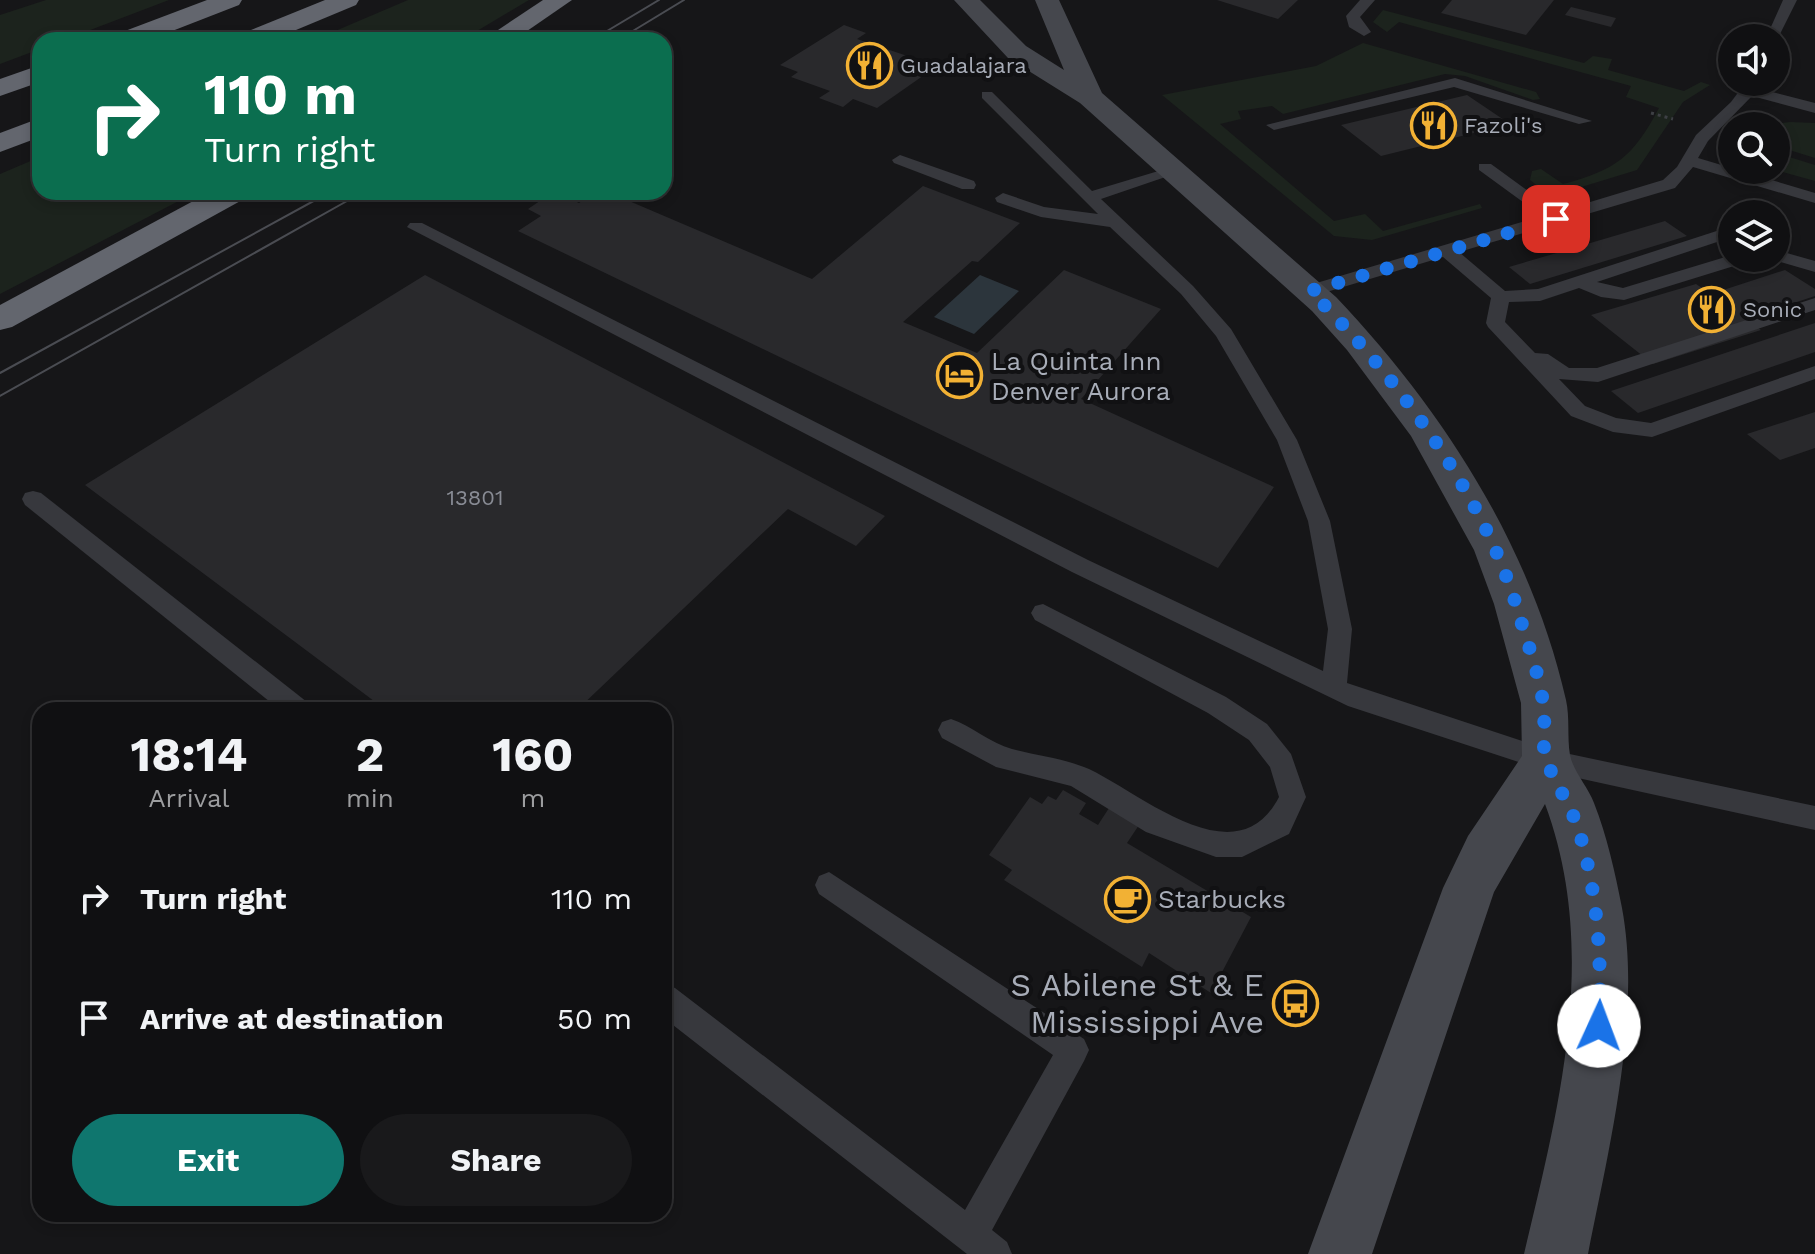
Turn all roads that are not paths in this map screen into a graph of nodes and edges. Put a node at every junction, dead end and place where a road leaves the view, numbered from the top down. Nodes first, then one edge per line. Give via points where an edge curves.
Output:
1 (230, 0) edge
2 (347, 0) edge
3 (560, 0) edge
4 (966, 0) edge
5 (1047, 0) edge
6 (1368, 0) edge
7 (1790, 0) edge
8 (1779, 24) edge
9 (147, 32) edge
10 (269, 32) edge
11 (509, 32) edge
12 (1364, 32) dead end
13 (32, 76) edge
14 (0, 88) edge
15 (987, 95) dead end
16 (1744, 96) edge
17 (1780, 96) edge
18 (1090, 97) junction
19 (1815, 108) edge
20 (1584, 121) dead end
21 (1274, 125) dead end
22 (32, 130) edge
23 (0, 143) edge
24 (900, 160) dead end
25 (1690, 161) junction
26 (1485, 167) dead end
27 (1175, 171) junction
28 (968, 185) dead end
29 (1089, 197) junction
30 (1003, 198) dead end
31 (1815, 198) edge
32 (218, 200) edge
33 (1556, 219) junction
34 (1115, 222) junction
35 (416, 227) dead end
36 (1718, 236) edge
37 (1790, 245) edge
38 (1447, 251) junction
39 (1815, 253) edge
40 (1790, 259) edge
41 (1718, 265) edge
42 (1815, 267) edge
43 (1581, 282) junction
44 (1310, 291) junction
45 (1815, 304) edge
46 (1500, 305) junction
47 (0, 319) edge
48 (1815, 372) edge
49 (33, 499) dead end
50 (1043, 613) dead end
51 (1334, 688) junction
52 (288, 702) edge
53 (951, 730) dead end
54 (1546, 760) junction
55 (1815, 818) edge
56 (829, 885) dead end
57 (672, 1005) edge
58 (983, 1244) edge
59 (1340, 1254) edge
60 (1556, 1254) edge

1 - 9 highway
2 - 10 highway
3 - 11 highway
4 - 18 main road via 1017,52
5 - 18 main road
6 - 12 lane via 1353,16
7 - 8 lane
13 - 14 highway
15 - 29 lane
16 - 25 lane via 1704,136
17 - 19 lane
18 - 27 main road
20 - 21 lane via 1455,82
22 - 23 highway
24 - 28 lane
25 - 31 lane
25 - 33 lane via 1669,184
26 - 33 lane
27 - 29 lane
27 - 44 main road
29 - 34 lane
30 - 34 lane via 1041,212
32 - 47 highway
33 - 38 lane
34 - 51 lane via 1224,333 1287,440 1319,521 1340,629
35 - 51 lane via 1080,566
36 - 43 lane
37 - 39 lane
38 - 44 lane
38 - 46 lane
40 - 42 lane
41 - 43 lane via 1624,294
43 - 46 lane
44 - 54 main road via 1359,342 1426,429 1495,550 1544,703
45 - 46 lane via 1582,376 1548,366
46 - 48 lane via 1495,323 1578,411 1613,425 1652,430
49 - 52 lane
50 - 53 lane via 1258,732 1282,762 1293,797 1279,825 1242,844 1216,844 1156,823 1080,778 1005,759
51 - 54 lane
54 - 55 lane
54 - 59 main road via 1469,888
54 - 60 main road via 1579,831 1601,963 1590,1101
56 - 58 lane via 1073,1050
57 - 58 lane

